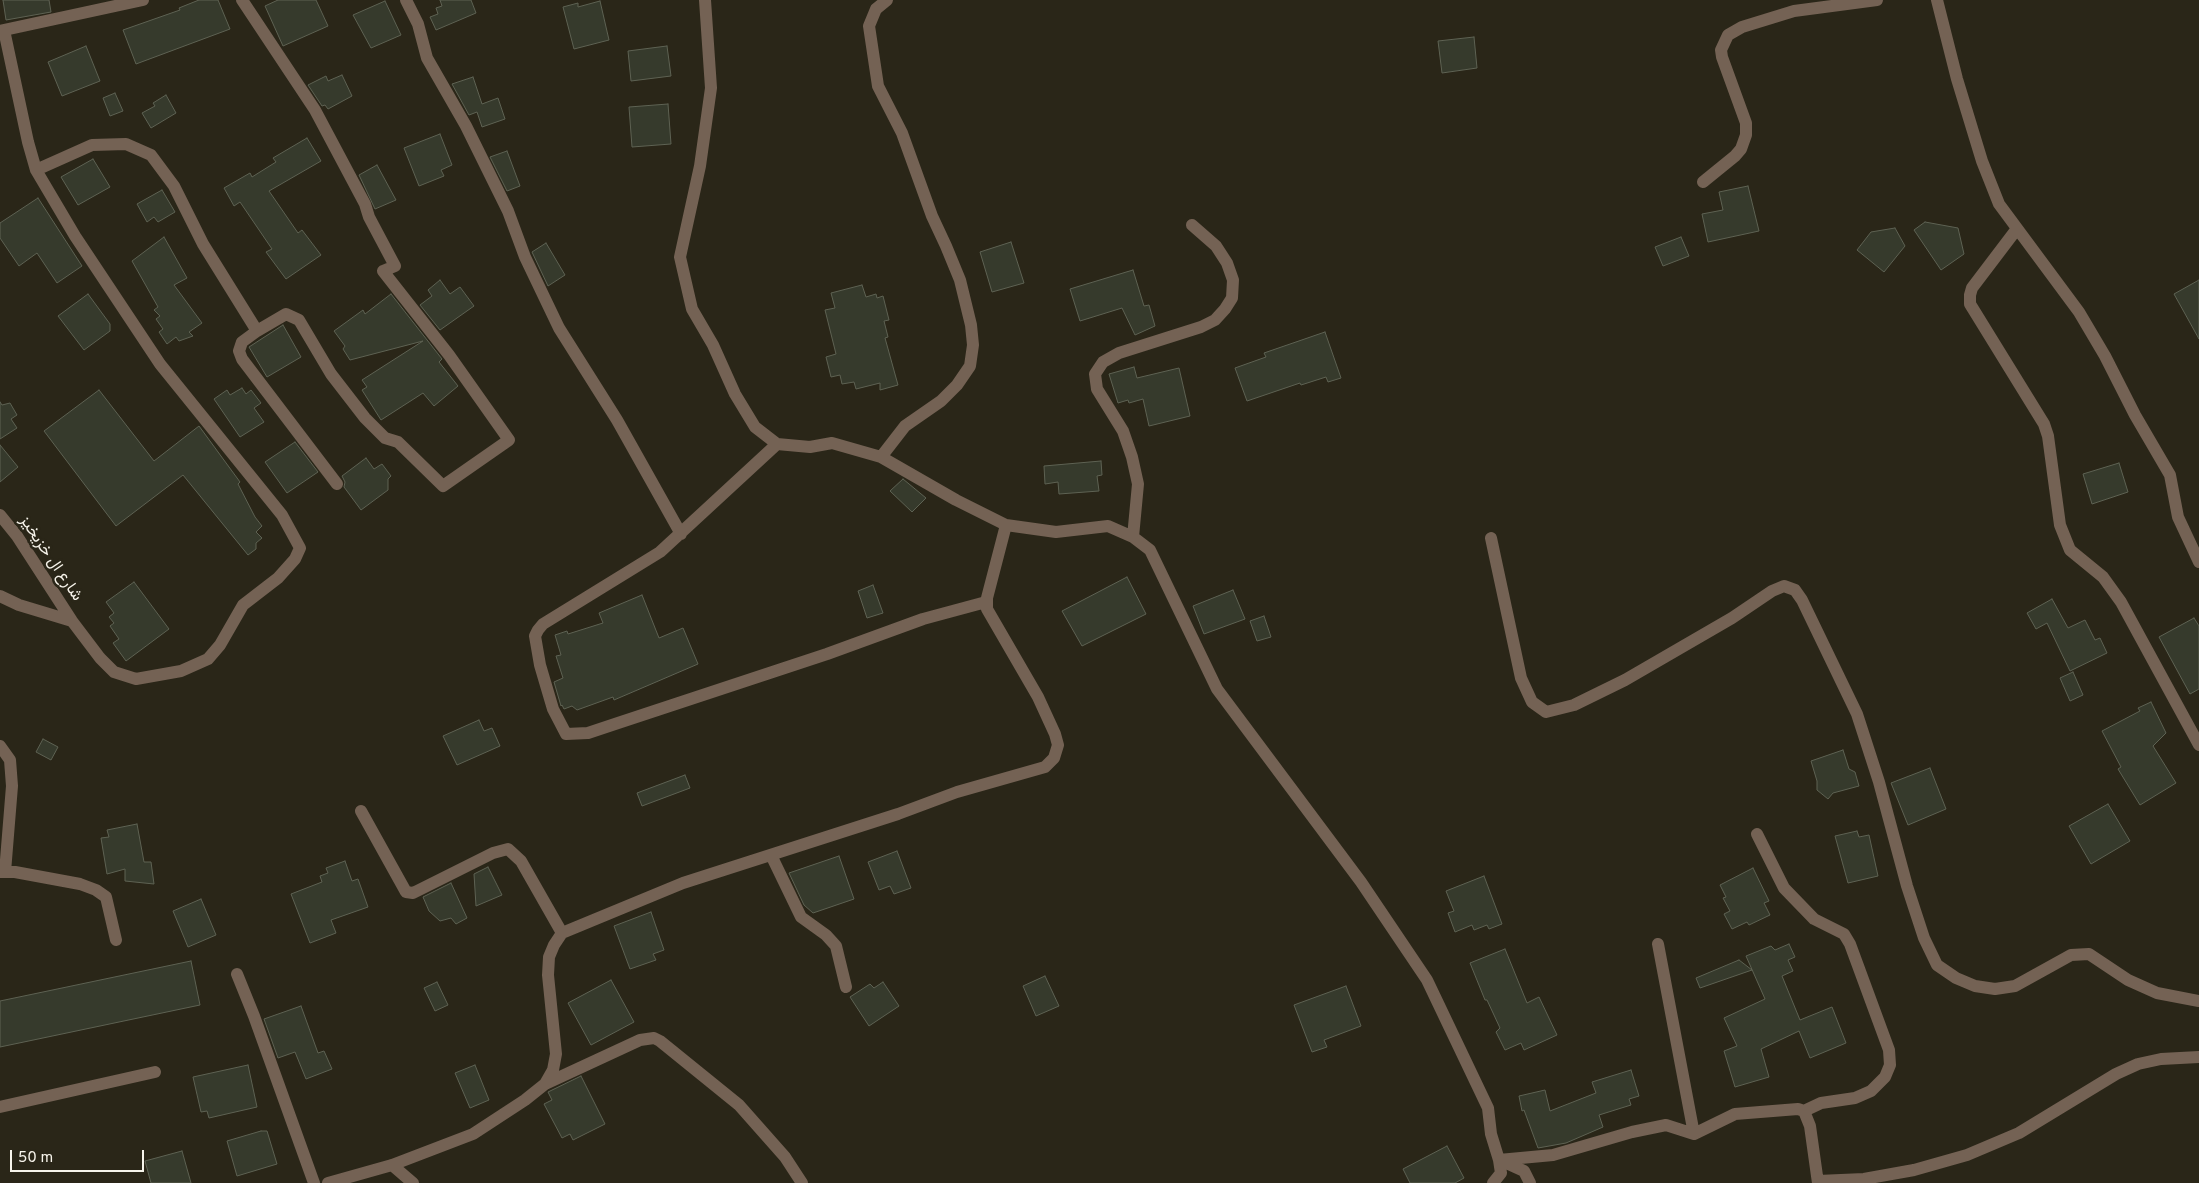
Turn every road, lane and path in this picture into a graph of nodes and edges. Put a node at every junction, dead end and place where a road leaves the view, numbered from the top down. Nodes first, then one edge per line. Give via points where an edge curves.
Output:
1 (143, 0) edge
2 (242, 0) edge
3 (406, 0) edge
4 (705, 0) edge
5 (887, 0) edge
6 (1877, 0) edge
7 (1937, 0) edge
8 (2, 31) edge
9 (36, 170) junction
10 (1703, 182) dead end
11 (1192, 224) dead end
12 (2016, 230) junction
13 (257, 331) junction
14 (777, 444) junction
15 (881, 457) junction
16 (337, 484) dead end
17 (0, 515) edge
18 (1006, 525) junction
19 (681, 534) junction
20 (1133, 537) junction
21 (1491, 538) dead end
22 (2199, 562) edge
23 (0, 596) edge
24 (986, 602) junction
25 (72, 621) junction
26 (2199, 745) edge
27 (0, 746) edge
28 (360, 811) dead end
29 (1757, 834) dead end
30 (771, 855) junction
31 (3, 872) edge
32 (562, 934) junction
33 (116, 940) dead end
34 (1658, 944) dead end
35 (237, 974) dead end
36 (846, 987) dead end
37 (2199, 1001) edge
38 (2199, 1056) edge
39 (154, 1072) dead end
40 (545, 1084) junction
41 (0, 1107) edge
42 (1804, 1111) junction
43 (1694, 1134) junction
44 (1500, 1160) junction
45 (392, 1165) junction
46 (1818, 1182) edge
47 (314, 1183) edge
48 (328, 1183) edge
49 (413, 1183) edge
50 (802, 1183) edge
51 (1493, 1183) edge
52 (1530, 1183) edge

1 - 8 street
2 - 13 street via 315,110 361,196 395,266 383,271 508,440 443,486 398,442 385,438 365,418 331,374 299,320 286,314
3 - 19 street via 418,24 427,58 466,126 508,211 525,257 559,328 617,420
4 - 14 street via 711,88 680,257 692,309 713,344 735,394 755,427
5 - 15 street via 876,9 869,26 878,86 902,133 932,216 960,280 973,345 970,366 957,385 941,401 905,426
6 - 10 street via 1794,11 1742,28 1728,36 1722,46 1722,57 1746,123 1746,135 1741,149
7 - 12 street via 1982,161 1999,204
8 - 9 street
9 - 13 street via 92,145 126,144 151,155 174,186 202,244
9 - 25 street, شارع ال خزيخيز via 75,236 160,364 282,515 300,548 278,578 243,605 208,659 181,671 136,679 114,672
11 - 20 street via 1216,246 1228,263 1233,280 1232,298 1226,309 1201,327 1119,353 1103,362 1095,374 1096,389 1123,430 1136,475
12 - 22 street via 2079,312 2105,356 2134,415 2170,475 2178,517
12 - 26 street via 1972,288 1970,304 2044,424 2060,525 2070,550 2103,577 2121,602
13 - 16 street via 242,342 239,351 242,358
14 - 15 street via 810,447 832,443
14 - 19 street
15 - 18 street
17 - 25 street, شارع ال خزيخيز
18 - 20 street via 1056,532 1108,526
18 - 24 street
19 - 24 street via 634,569 538,630 535,636 540,665 553,709 566,734 588,733 828,654 923,619
20 - 44 street via 1150,550 1217,689 1361,882 1427,980 1488,1108 1491,1134
21 - 37 street via 1522,678 1532,702 1546,712 1574,705 1625,680 1772,591 1784,586 1795,590 1857,714 1880,782 1907,886 1924,938 1937,965 1975,986 1995,989 2015,986 2071,955 2089,954 2128,980 2157,993
23 - 25 street via 18,605
24 - 30 street via 989,614 1056,734 1058,745 1054,758 1033,772 957,792
27 - 31 street via 10,760 12,786
28 - 32 street via 406,892 413,893 493,853 508,849 521,860
29 - 42 street via 1784,888 1814,919 1844,934 1888,1050 1890,1065 1885,1077 1871,1091 1855,1098 1820,1103
30 - 32 street via 683,883
30 - 36 street via 801,917 836,946
31 - 33 street via 80,884 96,890 106,897
32 - 40 street via 549,957 556,1054 553,1070
34 - 43 street
35 - 47 street
38 - 46 street via 2161,1059 2116,1074 2019,1133 1967,1155 1914,1170 1864,1179
39 - 41 street
40 - 45 street via 473,1134
40 - 50 street via 640,1040 660,1040 739,1105 785,1157
42 - 43 street via 1787,1108 1736,1114
42 - 46 street via 1810,1126
43 - 44 street via 1666,1125 1553,1155
44 - 51 street via 1501,1173
44 - 52 street via 1524,1171
45 - 48 street
45 - 49 street

